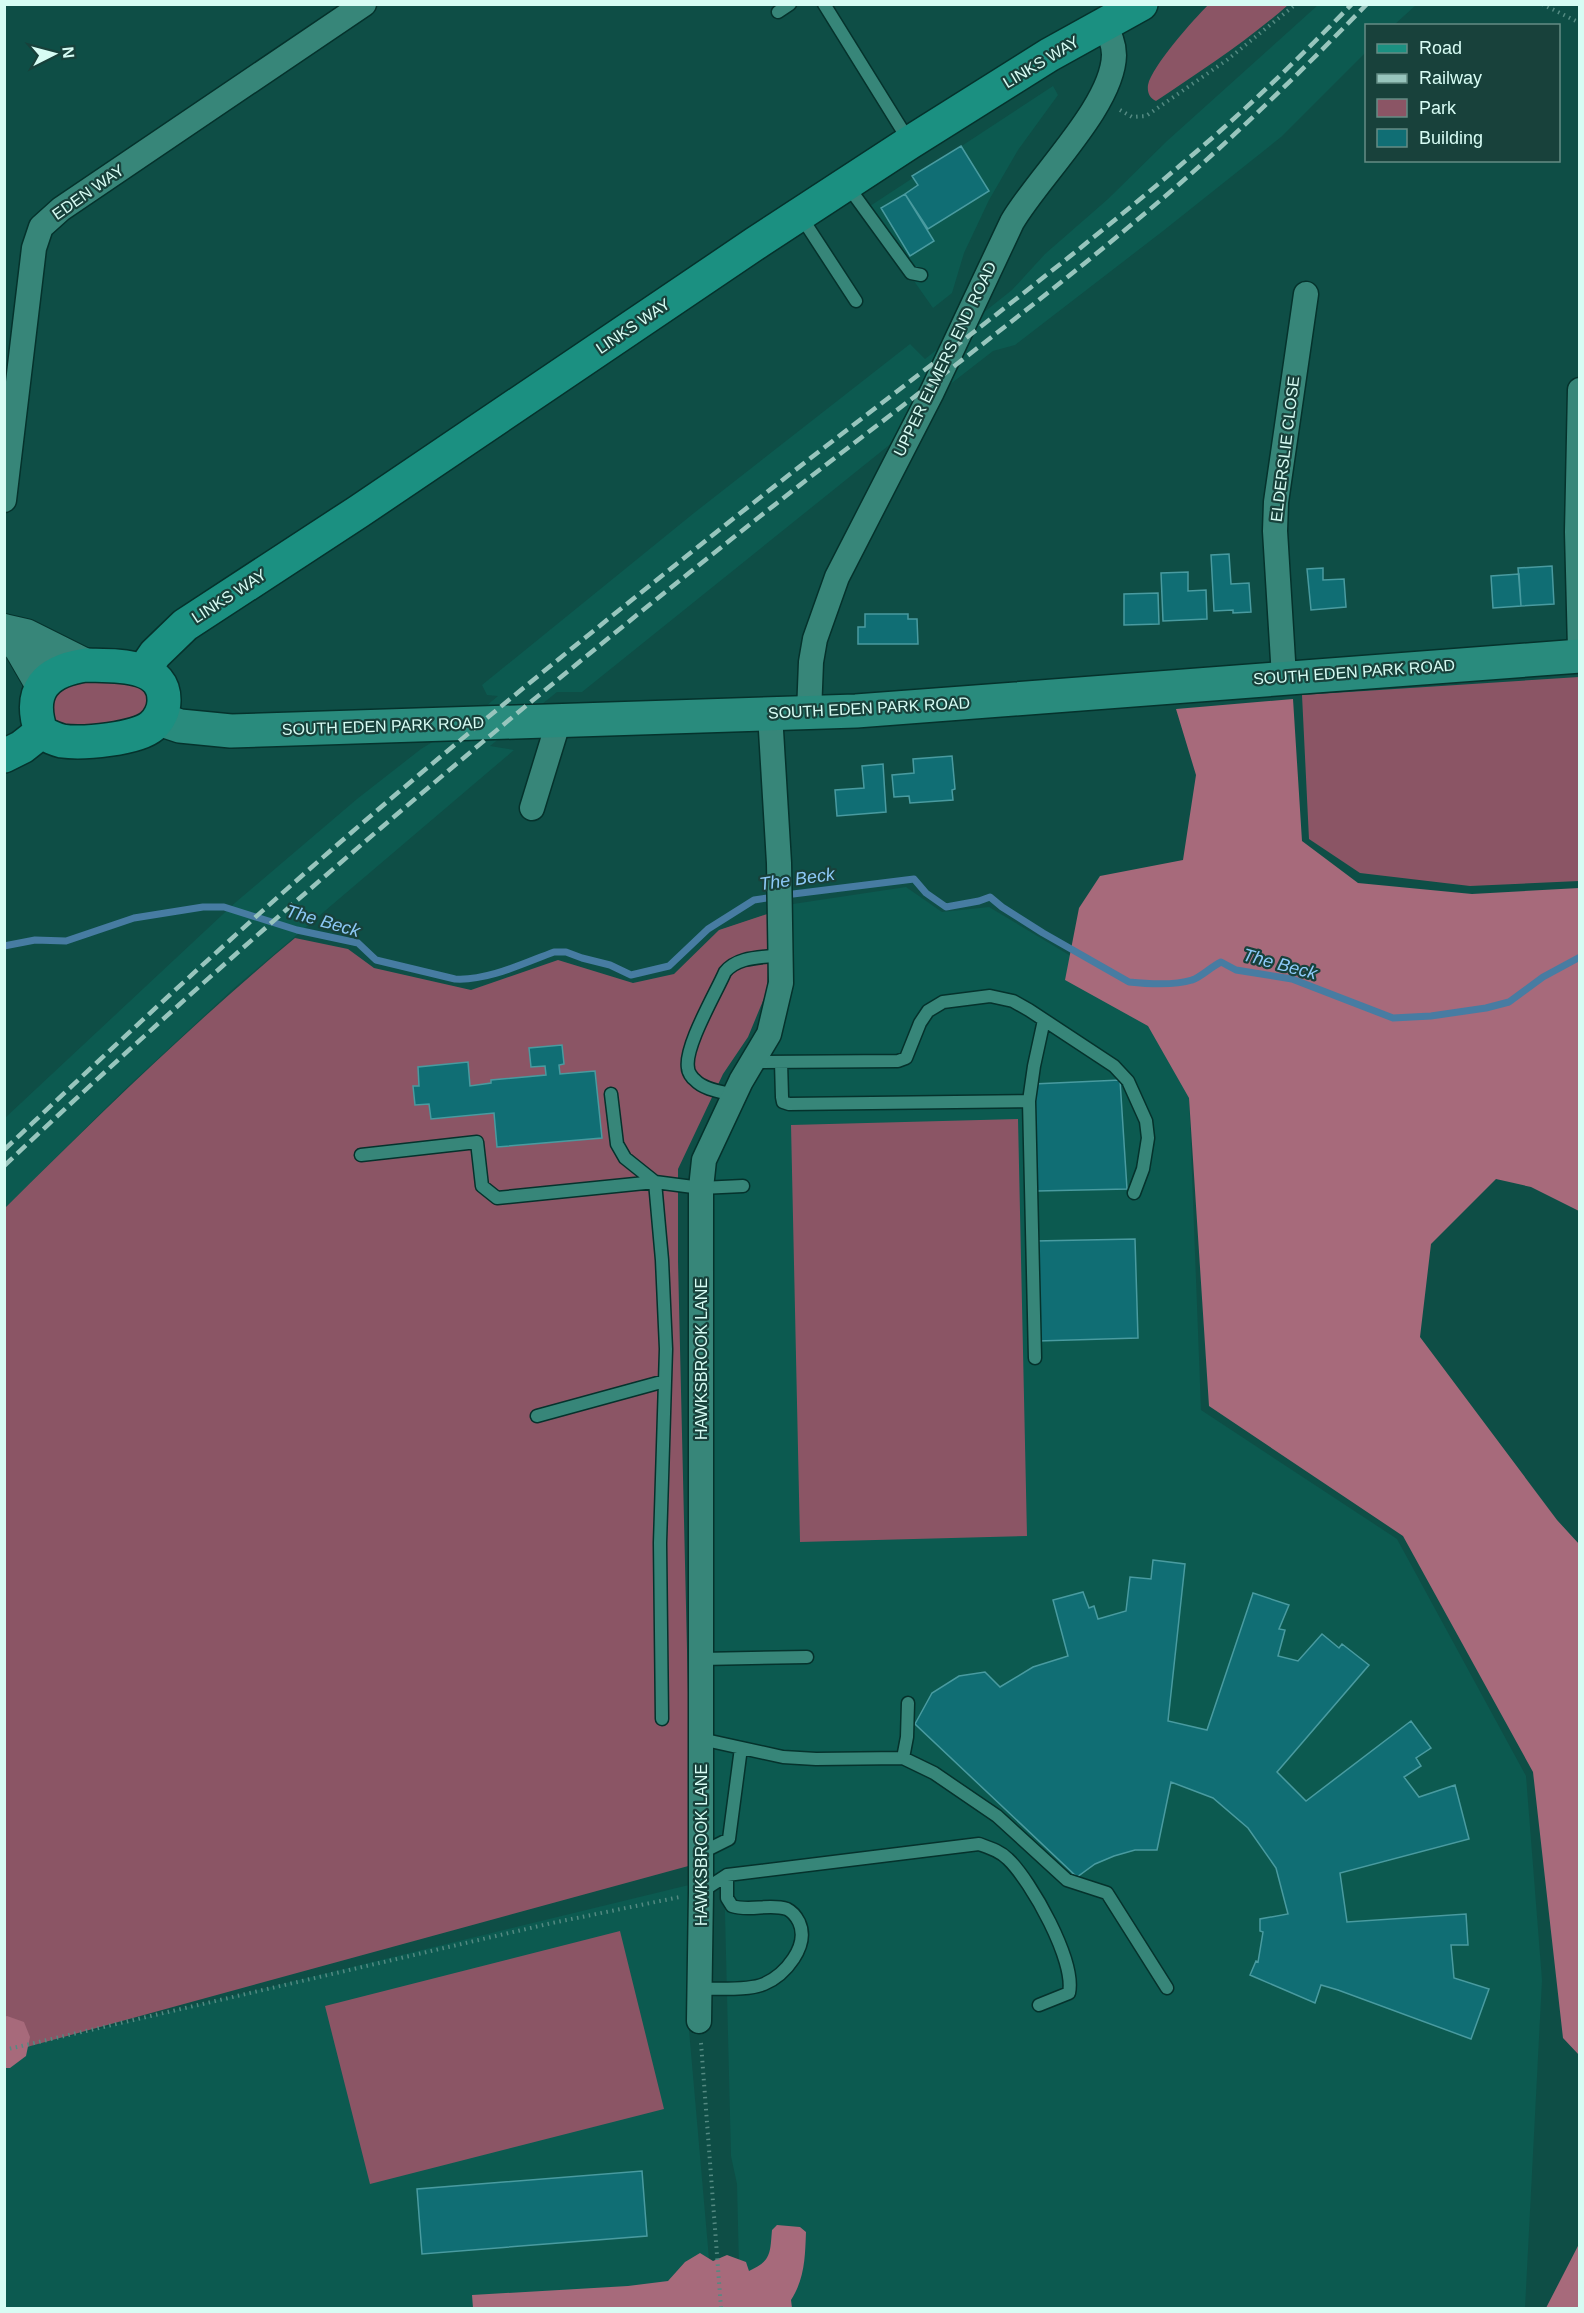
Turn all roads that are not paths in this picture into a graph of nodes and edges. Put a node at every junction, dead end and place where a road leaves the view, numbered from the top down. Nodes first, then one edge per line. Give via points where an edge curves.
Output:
1 (364, 4) edge
2 (790, 4) edge
3 (824, 4) edge
4 (1141, 4) edge
5 (778, 12) dead end
6 (1104, 24) junction
7 (909, 142) junction
8 (847, 184) junction
9 (799, 214) junction
10 (921, 275) dead end
11 (1306, 294) dead end
12 (856, 301) dead end
13 (1580, 390) edge
14 (4, 500) edge
15 (4, 630) edge
16 (1580, 649) edge
17 (1580, 656) edge
18 (86, 665) junction
19 (144, 670) junction
20 (1284, 677) junction
21 (42, 686) junction
22 (809, 712) junction
23 (770, 714) junction
24 (159, 719) junction
25 (558, 720) junction
26 (42, 732) junction
27 (4, 756) edge
28 (532, 808) dead end
29 (781, 956) junction
30 (1044, 1020) junction
31 (753, 1062) junction
32 (781, 1062) junction
33 (611, 1094) dead end
34 (734, 1095) junction
35 (1029, 1101) junction
36 (361, 1155) dead end
37 (655, 1182) junction
38 (742, 1186) dead end
39 (700, 1188) junction
40 (1134, 1193) dead end
41 (1035, 1358) dead end
42 (665, 1381) junction
43 (537, 1416) dead end
44 (807, 1657) dead end
45 (701, 1659) junction
46 (908, 1703) dead end
47 (662, 1719) dead end
48 (701, 1738) junction
49 (741, 1748) junction
50 (903, 1758) junction
51 (701, 1853) junction
52 (727, 1875) junction
53 (701, 1892) junction
54 (1167, 1988) dead end
55 (700, 1989) junction
56 (1039, 2005) dead end
57 (699, 2021) road end

1 - 14 street, EDEN WAY via 41,226 34,248
2 - 5 lane
3 - 7 lane
4 - 6 main road, LINKS WAY
6 - 7 main road, LINKS WAY
6 - 22 street, UPPER ELMERS END ROAD via 1114,57 1099,99 1026,199 837,577 813,651
7 - 8 main road, LINKS WAY
8 - 9 main road, LINKS WAY
8 - 10 lane via 911,273
9 - 12 lane
9 - 19 main road, LINKS WAY via 185,624
11 - 20 street, ELDERSLIE CLOSE via 1276,502
13 - 16 street
15 - 18 street via 26,635
15 - 21 street via 20,648
17 - 20 main road, SOUTH EDEN PARK ROAD
18 - 19 main road
18 - 21 main road via 65,668 51,675
19 - 24 main road via 161,686 164,705
20 - 22 main road, SOUTH EDEN PARK ROAD
21 - 26 main road via 37,707
22 - 23 main road, SOUTH EDEN PARK ROAD
23 - 25 main road, SOUTH EDEN PARK ROAD
23 - 29 street, HAWKSBROOK LANE
24 - 25 main road, SOUTH EDEN PARK ROAD via 180,726 231,731
24 - 26 main road via 143,732 84,741 51,738
25 - 28 street
26 - 27 main road
29 - 31 street, HAWKSBROOK LANE via 781,983 770,1034
29 - 34 lane via 731,965 689,1055 688,1069 695,1080 702,1086
30 - 32 lane via 1013,1001 990,996 943,1002 928,1011 906,1058 898,1062
30 - 35 lane
30 - 40 lane via 1114,1066 1128,1081 1146,1121 1148,1138
31 - 32 lane
31 - 34 street, HAWKSBROOK LANE
32 - 35 lane via 782,1097 789,1104
33 - 37 lane via 617,1144 625,1158
34 - 39 street, HAWKSBROOK LANE via 704,1160
35 - 41 lane
36 - 37 lane via 477,1142 482,1185 497,1198
37 - 39 lane
37 - 42 lane
38 - 39 lane
39 - 45 street, HAWKSBROOK LANE
42 - 43 lane
42 - 47 lane via 660,1543
44 - 45 lane
45 - 48 street, HAWKSBROOK LANE
46 - 50 lane
48 - 49 lane
48 - 51 street, HAWKSBROOK LANE
49 - 50 lane via 805,1759
49 - 51 lane via 729,1839
50 - 54 lane via 934,1773 997,1816 1067,1880 1107,1893
51 - 53 street, HAWKSBROOK LANE
52 - 53 lane
52 - 55 lane via 732,1906 787,1910 796,1915 802,1941 790,1962 763,1984
52 - 56 lane via 979,1845 995,1849 1031,1889 1057,1935 1069,1993
53 - 55 street, HAWKSBROOK LANE
55 - 57 street, HAWKSBROOK LANE

